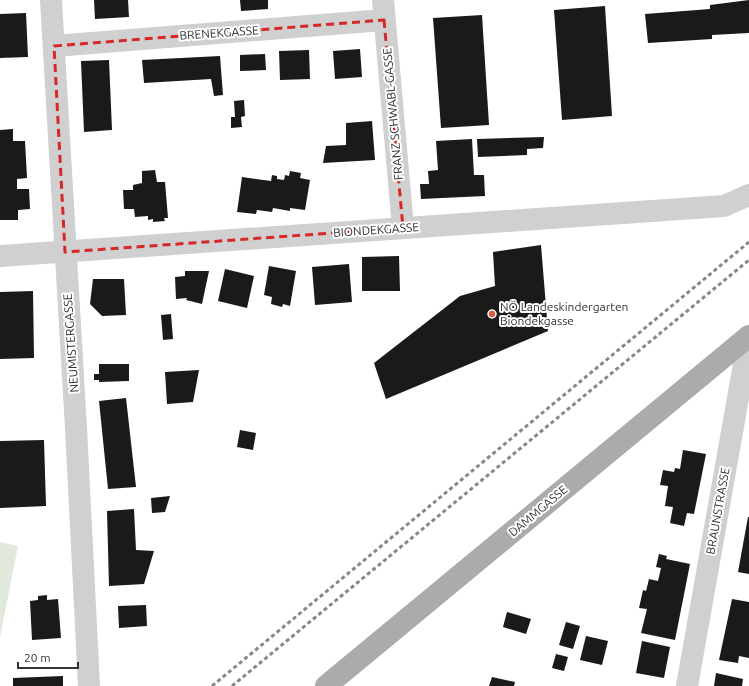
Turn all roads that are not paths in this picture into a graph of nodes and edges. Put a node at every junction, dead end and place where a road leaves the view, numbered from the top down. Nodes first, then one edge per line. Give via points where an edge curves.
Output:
1 (51, 0) edge
2 (384, 10) edge
3 (54, 46) junction
4 (749, 195) edge
5 (403, 228) junction
6 (65, 252) junction
7 (0, 256) edge
8 (749, 336) edge
9 (89, 686) edge
10 (326, 686) edge
11 (687, 686) edge

1 - 3 street, NEUMISTERGASSE
2 - 3 street, BRENEKGASSE
2 - 5 street, FRANZ SCHWABL-GASSE
3 - 6 street, NEUMISTERGASSE
4 - 5 street, BIONDEKGASSE via 724,206
5 - 6 street, BIONDEKGASSE
6 - 7 street, BIONDEKGASSE
6 - 9 street, NEUMISTERGASSE
8 - 10 main road, DAMMGASSE
8 - 11 street, BRAUNSTRASSE

